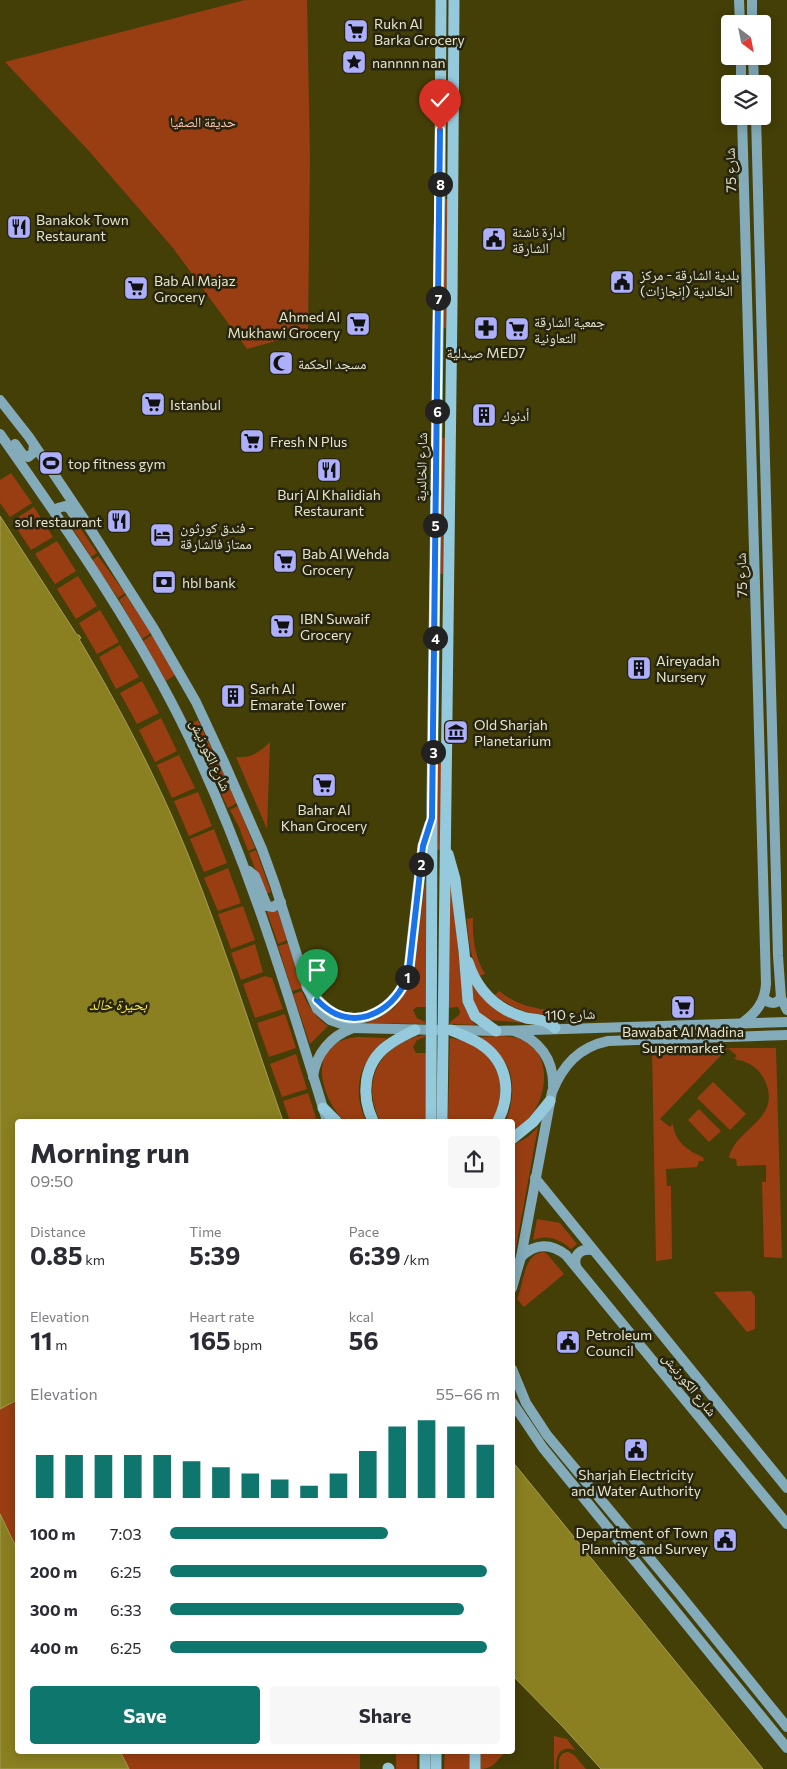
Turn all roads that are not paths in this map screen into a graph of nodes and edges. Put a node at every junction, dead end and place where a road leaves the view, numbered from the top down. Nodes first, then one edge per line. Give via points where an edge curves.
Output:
1 (441, 0) edge
2 (454, 0) edge
3 (459, 0) edge
4 (739, 0) edge
5 (752, 0) edge
6 (740, 15) edge
7 (752, 15) edge
8 (453, 35) junction
9 (742, 125) edge
10 (756, 125) edge
11 (746, 249) junction
12 (760, 278) junction
13 (747, 300) junction
14 (760, 323) junction
15 (0, 400) edge
16 (0, 434) edge
17 (34, 446) junction
18 (55, 512) junction
19 (97, 540) junction
20 (754, 544) junction
21 (768, 571) junction
22 (759, 757) junction
23 (773, 784) junction
24 (432, 818) junction
25 (444, 847) junction
26 (246, 869) junction
27 (281, 902) junction
28 (464, 951) junction
29 (307, 987) junction
30 (438, 995) junction
31 (764, 998) junction
32 (781, 998) junction
33 (787, 1010) edge
34 (787, 1022) edge
35 (729, 1023) junction
36 (742, 1023) junction
37 (353, 1028) junction
38 (555, 1028) junction
39 (415, 1030) junction
40 (451, 1030) junction
41 (496, 1030) junction
42 (509, 1030) junction
43 (787, 1035) edge
44 (697, 1037) junction
45 (313, 1078) junction
46 (551, 1097) junction
47 (323, 1108) junction
48 (326, 1119) edge
49 (334, 1119) edge
50 (372, 1119) edge
51 (431, 1119) edge
52 (442, 1119) edge
53 (499, 1119) edge
54 (515, 1137) edge
55 (535, 1178) junction
56 (592, 1250) junction
57 (521, 1257) junction
58 (576, 1266) junction
59 (515, 1278) edge
60 (515, 1376) edge
61 (515, 1392) edge
62 (515, 1406) edge
63 (542, 1427) junction
64 (787, 1488) edge
65 (787, 1524) edge
66 (787, 1727) edge
67 (787, 1748) edge
68 (425, 1754) edge
69 (436, 1754) edge
70 (475, 1754) edge
71 (425, 1769) edge
72 (436, 1769) edge
73 (474, 1769) edge

1 - 24 main road, شارع الخالدية
2 - 8 main road, شارع الخالدية
3 - 8 main road
4 - 6 main road
5 - 7 main road
8 - 25 main road, شارع الخالدية via 450,709
9 - 11 main road, شارع 75
10 - 12 main road, شارع 75
11 - 12 main road via 751,253 754,273
11 - 13 main road, شارع 75
12 - 14 main road, شارع 75
13 - 14 main road via 753,304 756,320
13 - 20 main road, شارع 75
14 - 21 main road, شارع 75
15 - 17 main road, شارع الكورنيش
16 - 17 main road via 11,439 25,456 32,455
16 - 18 main road, شارع الكورنيش
17 - 19 main road, شارع الكورنيش
18 - 19 main road via 60,507 68,507 82,527
18 - 26 main road, شارع الكورنيش via 163,687 210,782
19 - 27 main road, شارع الكورنيش via 178,669 204,720 246,811
20 - 21 main road via 760,550 762,568
20 - 22 main road, شارع 75
21 - 23 main road, شارع 75
22 - 23 main road via 766,761
22 - 31 main road, شارع 75
23 - 32 main road, شارع 75
24 - 29 main road via 423,846 409,970 398,994 385,1008 373,1014 347,1017 328,1010
24 - 30 main road, شارع الخالدية
25 - 28 main road via 455,880
25 - 30 main road, شارع الخالدية
26 - 27 main road via 255,876 267,906 273,907
26 - 45 main road, شارع الكورنيش
27 - 29 main road, شارع الكورنيش
28 - 38 main road via 475,980 492,1001 512,1013 544,1021
28 - 41 main road via 469,1006 475,1016
29 - 37 main road, شارع الكورنيش via 321,1013
30 - 51 main road
30 - 52 main road
31 - 32 main road via 772,1003
31 - 36 main road
32 - 33 main road, شارع 75
34 - 36 main road, شارع 110
35 - 36 main road, شارع 110
35 - 38 main road, شارع 110
35 - 44 main road via 720,1029 700,1030
37 - 39 main road, شارع 110
37 - 45 main road via 325,1047
38 - 42 main road, شارع 110
39 - 40 main road, شارع 110
39 - 50 main road via 387,1046 371,1066 366,1091 367,1108
40 - 41 main road, شارع 110
40 - 53 main road via 485,1048 502,1068 507,1092
41 - 42 main road, شارع 110
42 - 46 main road via 524,1035 542,1049 552,1069
43 - 44 main road
44 - 46 main road via 620,1040 593,1045 565,1066
45 - 47 main road, شارع الكورنيش
46 - 54 main road via 534,1122
46 - 55 main road
47 - 48 main road, شارع الكورنيش
47 - 49 main road
55 - 56 main road, شارع الكورنيش
55 - 57 main road
56 - 58 main road via 584,1249 578,1254
56 - 64 main road, شارع الكورنيش
57 - 58 main road, شارع الكورنيش via 532,1248 550,1246 566,1254
57 - 59 main road
58 - 65 main road, شارع الكورنيش
60 - 63 main road via 526,1403
61 - 63 main road via 531,1418
62 - 67 main road via 543,1448
63 - 66 main road
68 - 71 main road
69 - 72 main road
70 - 73 main road

